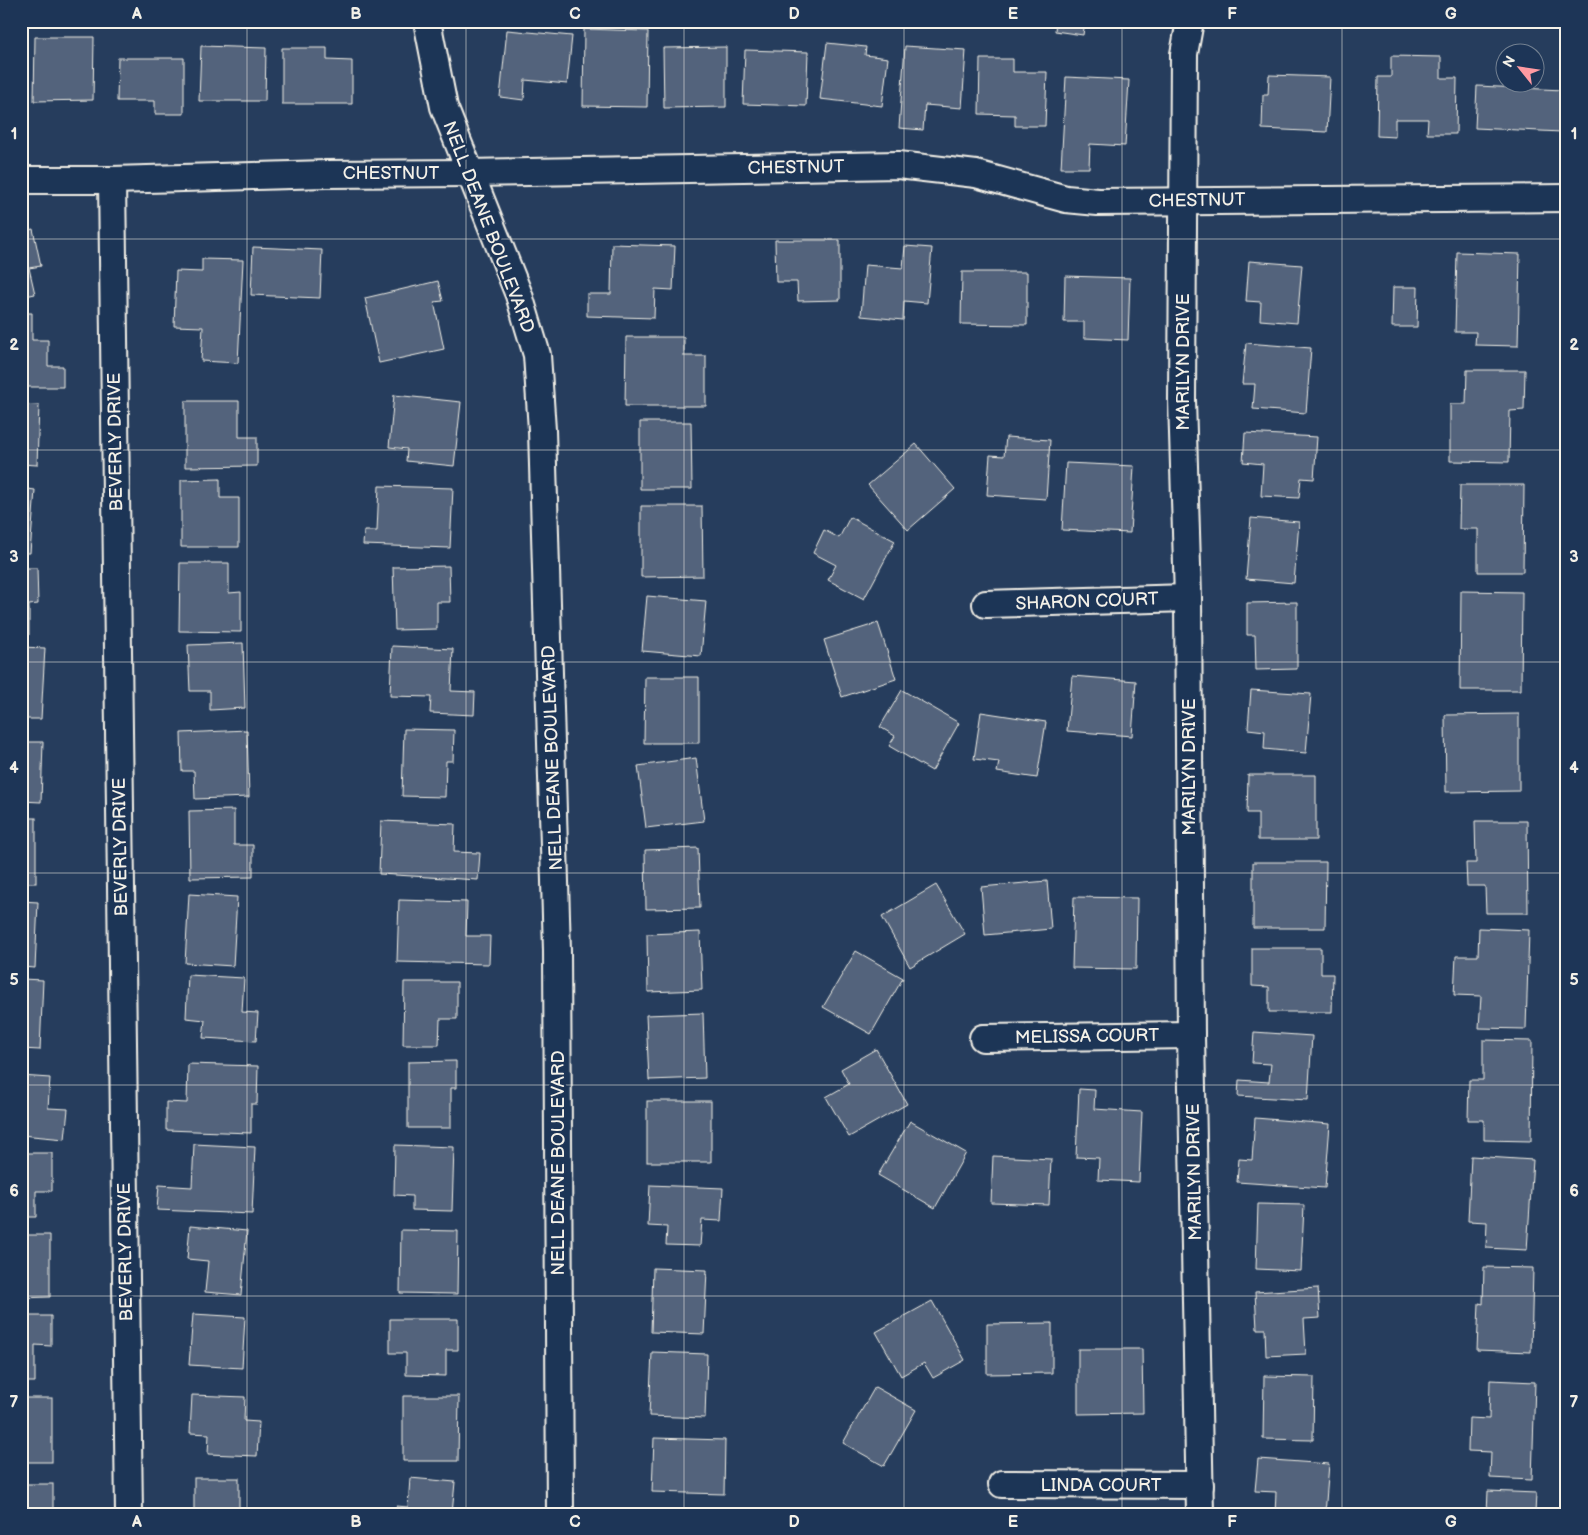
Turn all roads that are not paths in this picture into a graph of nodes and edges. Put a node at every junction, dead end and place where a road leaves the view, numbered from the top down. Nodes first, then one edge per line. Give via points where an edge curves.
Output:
1 (427, 21) edge
2 (1190, 21) edge
3 (469, 173) junction
4 (21, 180) edge
5 (112, 180) junction
6 (1567, 198) edge
7 (1184, 200) junction
8 (1188, 598) junction
9 (986, 604) dead end
10 (1191, 1034) junction
11 (983, 1038) dead end
12 (1002, 1484) dead end
13 (1200, 1485) junction
14 (128, 1514) edge
15 (560, 1514) edge
16 (1200, 1514) edge

1 - 3 street, NELL DEANE BOULEVARD via 444,108
2 - 7 street, MARILYN DRIVE via 1184,54
3 - 5 street, CHESTNUT
3 - 7 street, CHESTNUT via 898,165 976,174 1066,200
3 - 15 street, NELL DEANE BOULEVARD via 519,295 537,355 542,420 557,951
4 - 5 street, CHESTNUT
5 - 14 street, BEVERLY DRIVE
6 - 7 street, CHESTNUT
7 - 8 street, MARILYN DRIVE via 1182,400
8 - 9 street, SHARON COURT
8 - 10 street, MARILYN DRIVE
10 - 11 street, MELISSA COURT
10 - 13 street, MARILYN DRIVE
12 - 13 street, LINDA COURT
13 - 16 street, MARILYN DRIVE

